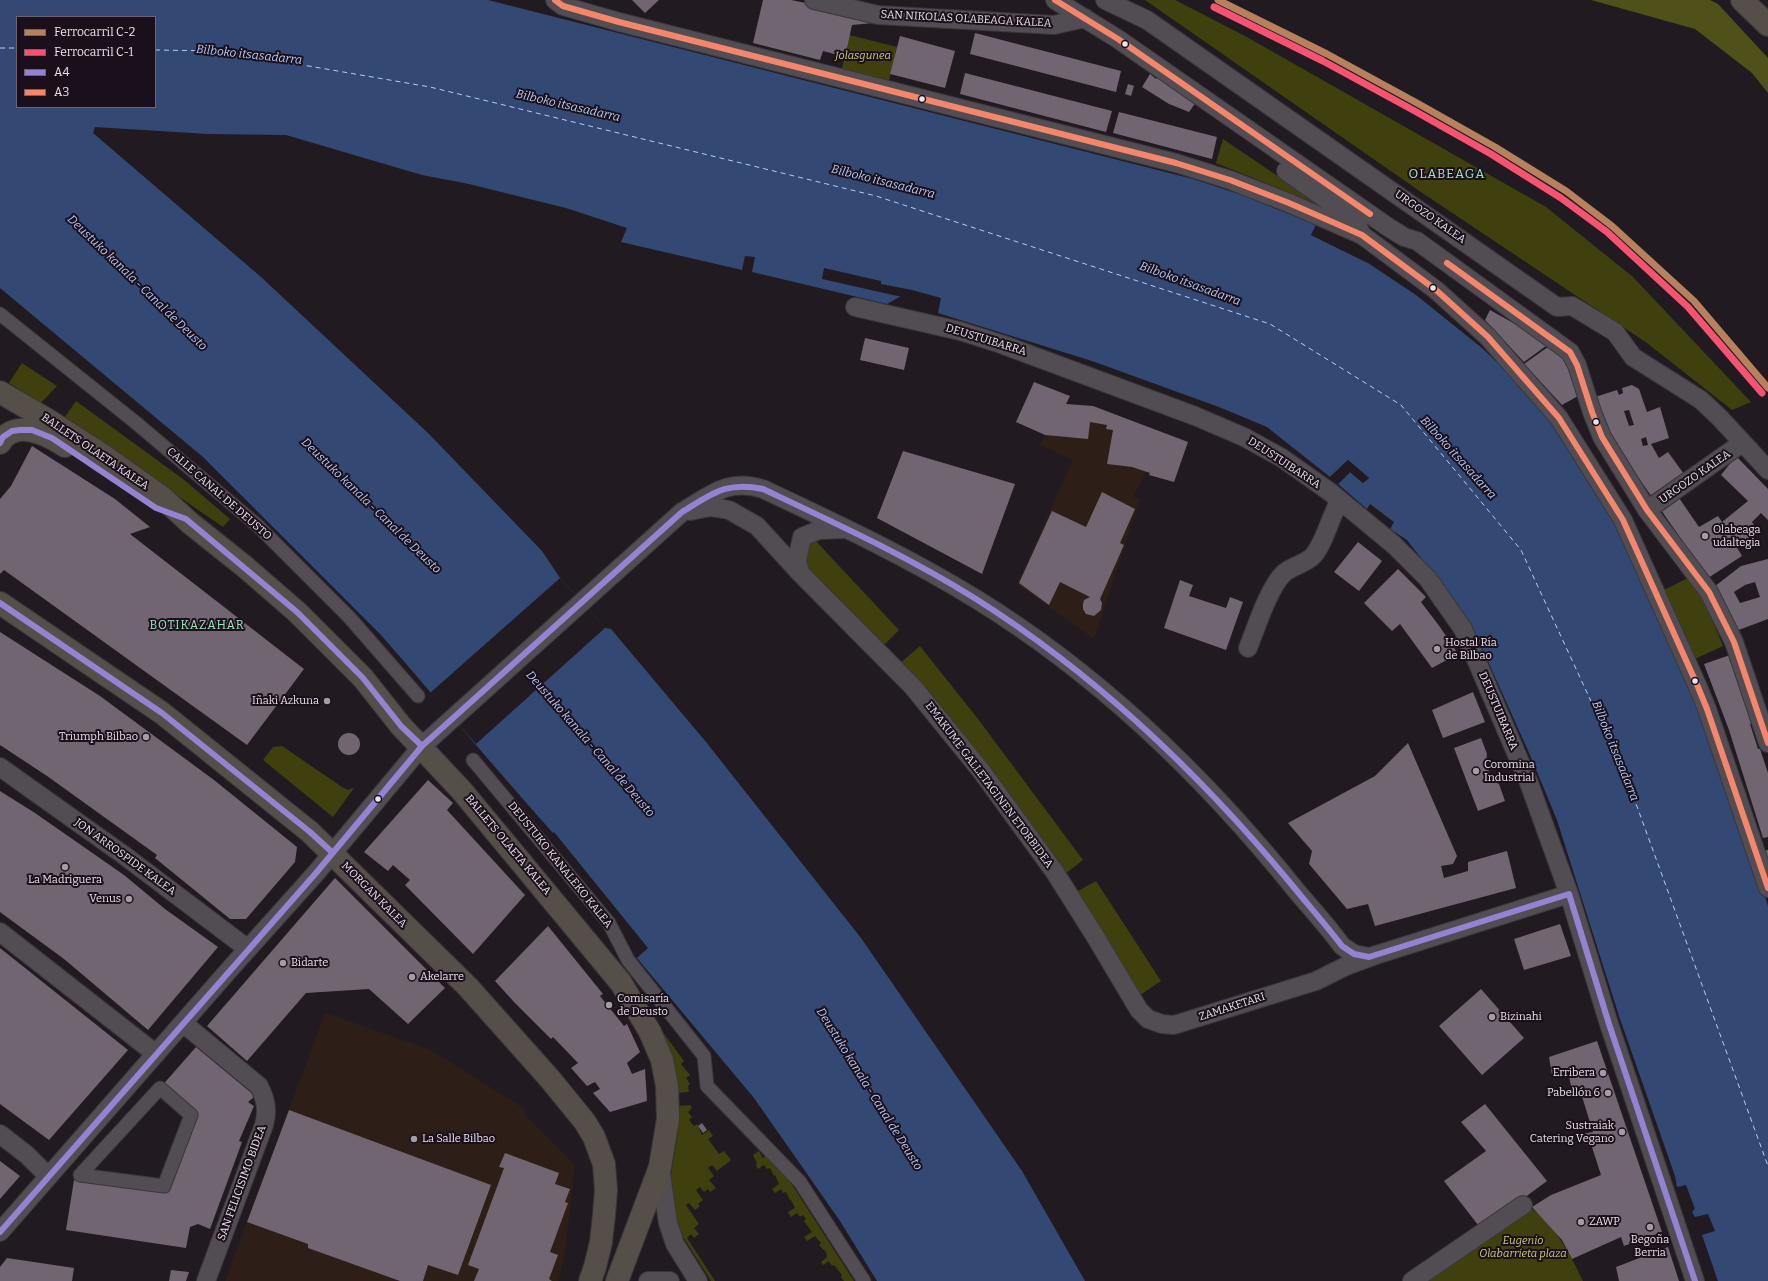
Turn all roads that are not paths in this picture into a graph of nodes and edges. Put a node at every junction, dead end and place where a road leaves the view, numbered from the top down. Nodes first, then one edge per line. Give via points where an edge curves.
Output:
1 (555, 0) edge
2 (814, 0) edge
3 (1055, 0) edge
4 (1104, 0) edge
5 (1742, 0) edge
6 (1086, 18) junction
7 (1768, 25) edge
8 (1213, 105) junction
9 (1362, 235) junction
10 (855, 307) dead end
11 (0, 314) edge
12 (0, 392) edge
13 (1, 434) edge
14 (1742, 443) junction
15 (1768, 470) edge
16 (1340, 500) junction
17 (1647, 510) junction
18 (682, 512) junction
19 (186, 519) junction
20 (849, 529) junction
21 (800, 574) junction
22 (0, 602) edge
23 (1248, 648) dead end
24 (418, 696) dead end
25 (1768, 743) edge
26 (422, 746) junction
27 (473, 760) dead end
28 (0, 767) edge
29 (333, 853) junction
30 (1768, 888) edge
31 (1569, 894) junction
32 (0, 932) edge
33 (1342, 946) junction
34 (248, 949) junction
35 (1369, 957) junction
36 (1316, 981) junction
37 (1148, 1019) joint
38 (183, 1023) junction
39 (156, 1054) junction
40 (191, 1116) joint
41 (0, 1134) edge
42 (660, 1167) junction
43 (48, 1176) junction
44 (1523, 1205) dead end
45 (0, 1232) edge
46 (206, 1281) edge
47 (590, 1281) edge
48 (617, 1281) edge
49 (648, 1281) edge
50 (670, 1281) edge
51 (698, 1281) edge
52 (864, 1281) edge
53 (1412, 1281) edge
54 (1695, 1281) edge

1 - 9 street via 563,6 619,22 1176,164 1230,180
2 - 6 street, SAN NIKOLAS OLABEAGA KALEA via 878,15 1054,25
3 - 6 street
4 - 14 street, URGOZO KALEA via 1147,20 1557,307 1572,306 1616,332 1633,358 1701,400
5 - 7 main road
6 - 8 street
8 - 9 street via 1227,128 1354,219
8 - 17 street via 1388,227 1404,237 1417,241 1570,352 1602,437
9 - 30 street via 1436,290 1488,337 1556,415 1623,520 1707,709
10 - 16 street, DEUSTUIBARRA via 994,341 1201,418 1244,437 1282,458
11 - 24 street, CALLE CANAL DE DEUSTO via 135,422 257,525 350,617
12 - 19 main road, BALLETS OLAETA KALEA via 104,456 163,498
13 - 19 main road, BALLETS OLAETA KALEA via 32,430 52,438 156,508
14 - 15 street, URGOZO KALEA
14 - 17 street, URGOZO KALEA
16 - 23 street via 1313,556 1283,574 1275,584
16 - 31 street, DEUSTUIBARRA via 1394,545 1428,579 1463,629 1528,783
17 - 25 street via 1709,592 1734,642
18 - 20 street via 720,489 733,485 751,485
18 - 21 street, EMAKUME GALLETAGINEN ETORBIDEA via 711,507 730,510 757,526
18 - 26 street
19 - 26 main road, BALLETS OLAETA KALEA via 297,612 363,678 401,726
20 - 21 street via 819,530 802,537 797,560
20 - 33 street via 976,600 1073,668 1123,708 1204,783 1275,863
21 - 37 street, EMAKUME GALLETAGINEN ETORBIDEA via 913,687 978,767 1054,871 1139,1010
22 - 29 main road, MORGAN KALEA via 162,713
26 - 29 street
26 - 42 main road, BALLETS OLAETA KALEA via 581,932 621,983 639,1011 662,1060 667,1086 668,1119
27 - 52 street, DEUSTUKO KANALEKO KALEA via 609,923 628,960 704,1056 708,1086 800,1182
28 - 34 street, JON ARROSPIDE KALEA via 125,856
29 - 34 street
29 - 47 main road, MORGAN KALEA via 468,987 585,1122 604,1164 606,1190 601,1242
31 - 35 street, ZAMAKETARI
31 - 54 street, DEUSTUIBARRA via 1609,1024
32 - 39 street
33 - 35 street via 1354,954
33 - 36 street, ZAMAKETARI via 1336,960
34 - 38 street
35 - 36 street, ZAMAKETARI
36 - 37 street, ZAMAKETARI via 1174,1025
38 - 39 street
38 - 46 street, SAN FELICISIMO BIDEA via 259,1086 266,1099 267,1114 264,1125
39 - 43 street
40 - 40 street via 164,1186 80,1175 160,1088
41 - 43 street
42 - 48 main road, BALLETS OLAETA KALEA
42 - 51 street via 668,1223 675,1244
43 - 45 street
44 - 53 street
49 - 50 street

